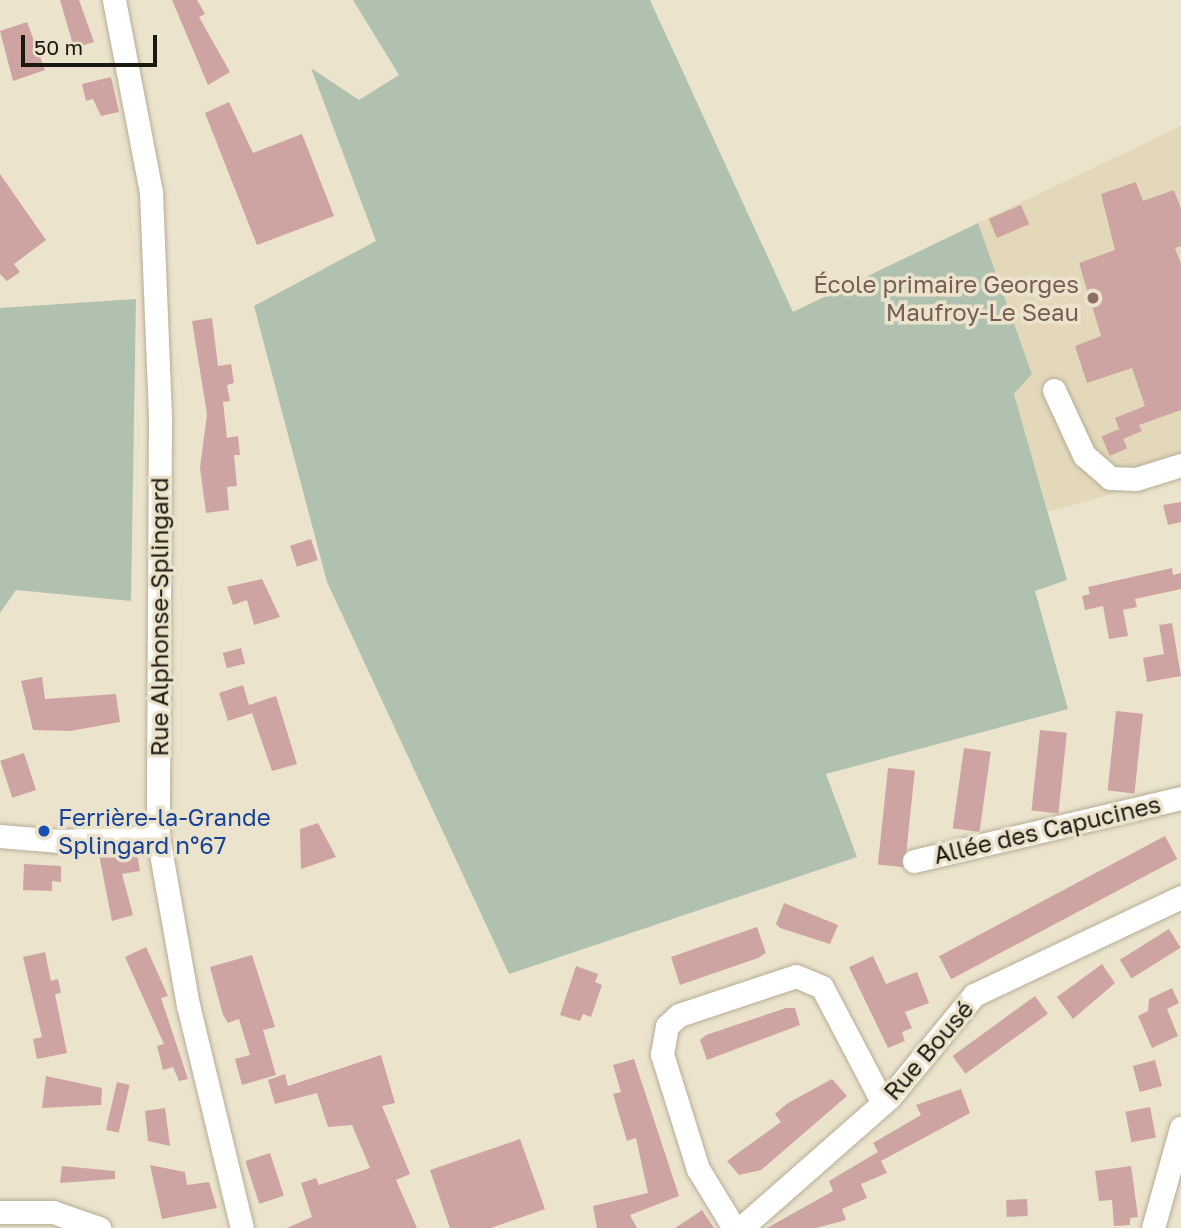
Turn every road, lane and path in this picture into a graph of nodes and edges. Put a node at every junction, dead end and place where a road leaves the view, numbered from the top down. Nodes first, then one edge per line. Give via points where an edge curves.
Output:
1 (114, 0) edge
2 (1055, 390) dead end
3 (1181, 465) edge
4 (1181, 798) edge
5 (0, 836) edge
6 (158, 837) junction
7 (914, 861) dead end
8 (1181, 897) edge
9 (883, 1103) junction
10 (1181, 1128) edge
11 (0, 1212) edge
12 (99, 1228) edge
13 (242, 1228) edge
14 (734, 1228) edge
15 (741, 1228) edge
16 (1153, 1228) edge

1 - 6 street, Rue Alphonse-Splingard via 151,192 160,418
2 - 3 street via 1084,455 1111,478 1136,479
4 - 7 street, Allée des Capucines
5 - 6 street
6 - 13 street, Rue Alphonse-Splingard via 188,1005
8 - 9 street, Rue Bousé via 974,995
9 - 14 street via 822,987 796,976 679,1015 667,1026 662,1054 698,1169
9 - 15 street, Rue Bousé
10 - 16 street
11 - 12 street via 53,1212

